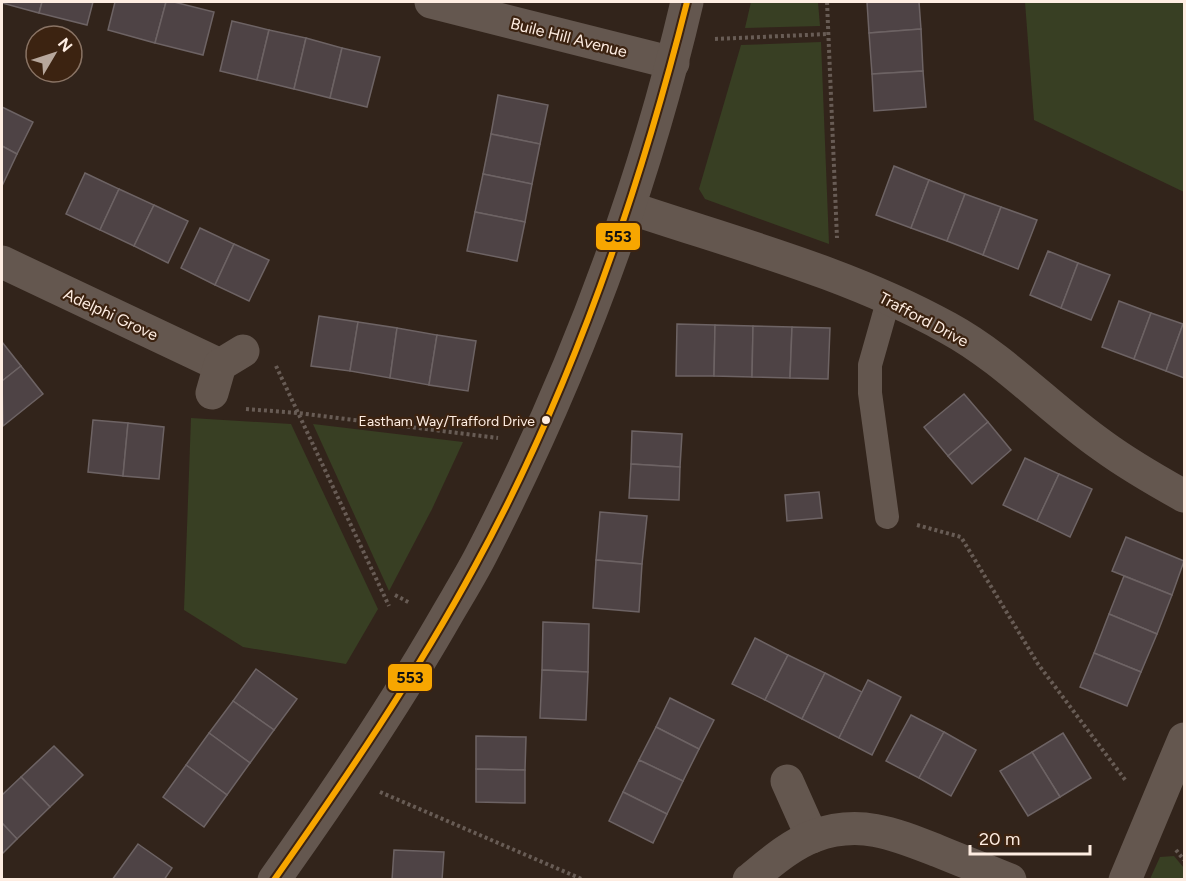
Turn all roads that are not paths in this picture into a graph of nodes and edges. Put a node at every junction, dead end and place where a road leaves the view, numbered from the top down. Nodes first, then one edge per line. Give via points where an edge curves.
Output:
1 (431, 2) edge
2 (687, 2) edge
3 (675, 52) junction
4 (630, 208) junction
5 (2, 262) edge
6 (889, 298) junction
7 (225, 370) road end
8 (1185, 496) edge
9 (887, 517) road end
10 (1185, 739) edge
11 (787, 781) dead end
12 (813, 837) junction
13 (274, 879) edge
14 (750, 879) edge
15 (1010, 879) edge
16 (1125, 879) edge

1 - 3 street, Buile Hill Avenue
2 - 3 street
3 - 4 street
4 - 6 street, Trafford Drive
4 - 13 street via 556,400 480,558 408,682
5 - 7 street, Adelphi Grove
6 - 8 street, Trafford Drive via 950,329 1007,368 1102,446
6 - 9 lane via 870,365 870,393
10 - 16 street
11 - 12 street
12 - 14 street
12 - 15 street via 834,830 862,828 891,833

